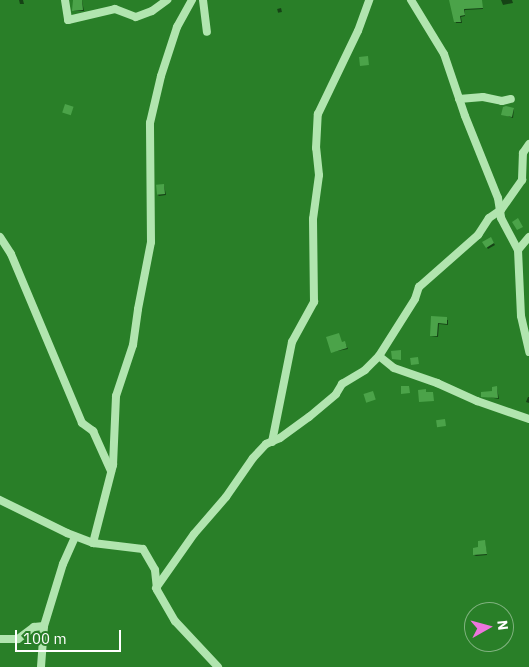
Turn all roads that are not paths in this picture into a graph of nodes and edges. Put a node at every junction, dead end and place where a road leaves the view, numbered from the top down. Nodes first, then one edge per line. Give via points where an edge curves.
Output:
1 (65, 0) edge
2 (167, 0) edge
3 (192, 0) edge
4 (203, 0) edge
5 (370, 0) edge
6 (411, 0) edge
7 (207, 32) dead end
8 (459, 99) junction
9 (511, 99) dead end
10 (529, 144) edge
11 (501, 210) junction
12 (0, 236) edge
13 (529, 237) edge
14 (518, 250) junction
15 (529, 352) edge
16 (379, 356) junction
17 (529, 419) edge
18 (272, 442) junction
19 (111, 470) junction
20 (0, 500) edge
21 (75, 536) junction
22 (93, 543) junction
23 (156, 588) junction
24 (44, 626) junction
25 (0, 639) edge
26 (41, 667) edge
27 (218, 667) edge

1 - 2 street via 68,20 116,9 136,17
3 - 19 street via 177,27 150,123 151,242 133,345 116,396
4 - 7 street
5 - 18 street via 318,114 316,148 319,175 313,218 314,302 292,342
6 - 8 street via 444,54
8 - 9 street
8 - 11 street
10 - 11 street via 523,153 522,180
11 - 14 street via 501,218
11 - 16 street via 419,287 415,299
12 - 19 street via 11,254 82,423 93,431
13 - 14 street
14 - 15 street via 521,316
16 - 17 street via 394,368
16 - 18 street via 365,370 342,384 336,394 309,417
18 - 23 street via 252,458
19 - 22 street
20 - 21 street
21 - 22 street
21 - 24 street
22 - 23 street via 143,549 155,570
23 - 27 street via 175,620
24 - 25 street via 34,627 18,639
24 - 26 street

